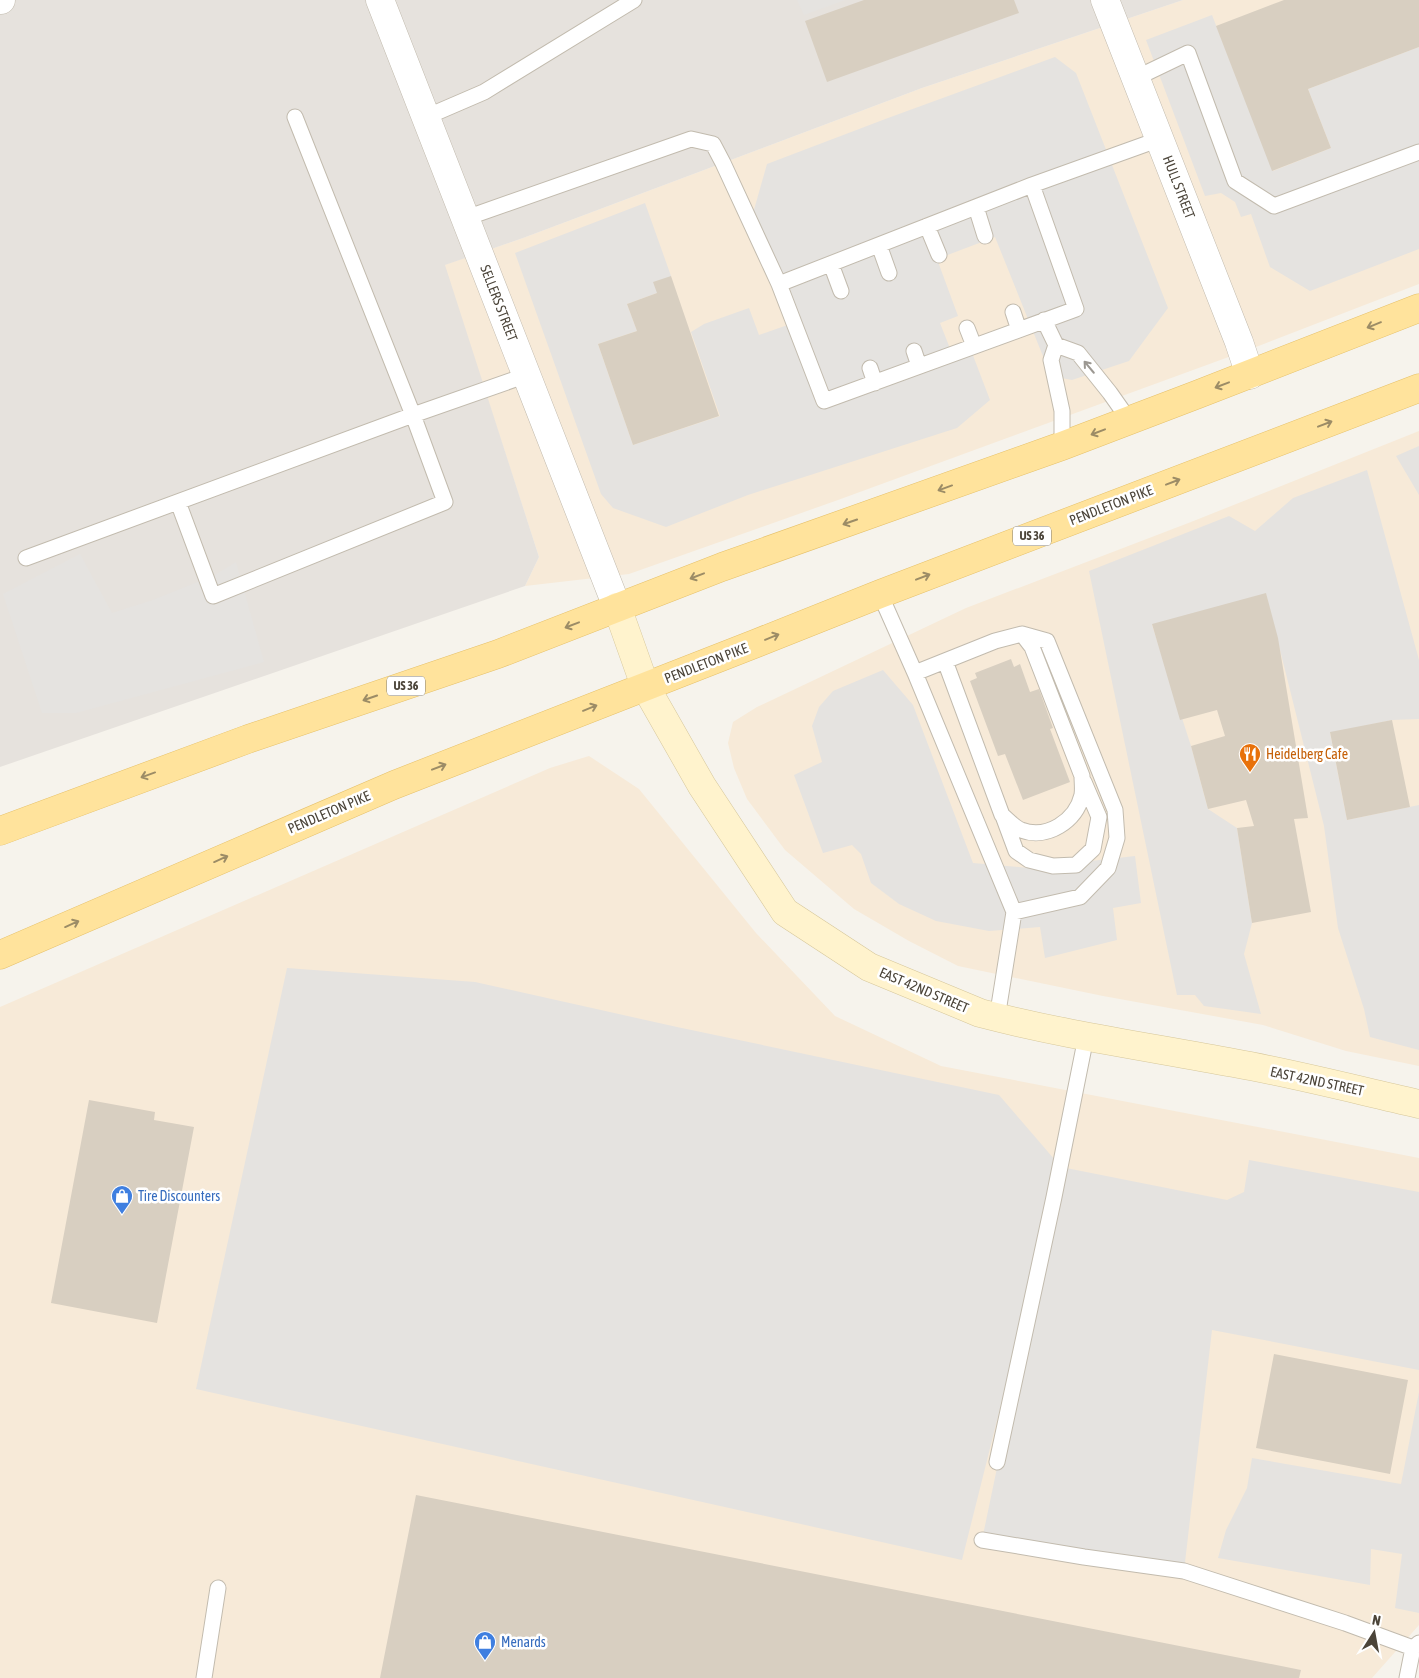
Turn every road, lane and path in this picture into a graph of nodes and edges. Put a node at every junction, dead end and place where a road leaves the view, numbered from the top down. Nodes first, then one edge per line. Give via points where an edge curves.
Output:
1 (380, 0) edge
2 (631, 0) edge
3 (1105, 0) edge
4 (1136, 78) junction
5 (295, 117) dead end
6 (426, 117) junction
7 (1160, 139) junction
8 (1419, 152) edge
9 (1032, 185) junction
10 (976, 207) junction
11 (466, 218) junction
12 (927, 226) junction
13 (985, 236) dead end
14 (879, 245) junction
15 (939, 255) dead end
16 (831, 264) junction
17 (889, 273) dead end
18 (779, 284) junction
19 (841, 291) dead end
20 (1419, 308) edge
21 (1013, 312) dead end
22 (1044, 320) junction
23 (967, 328) dead end
24 (1019, 330) junction
25 (1056, 345) junction
26 (974, 346) junction
27 (914, 351) dead end
28 (919, 366) junction
29 (527, 375) junction
30 (1250, 375) junction
31 (1419, 388) edge
32 (413, 415) junction
33 (1129, 420) junction
34 (1062, 446) junction
35 (178, 502) junction
36 (26, 558) dead end
37 (880, 594) junction
38 (617, 607) junction
39 (1022, 634) junction
40 (946, 660) junction
41 (915, 673) junction
42 (645, 686) junction
43 (1082, 776) junction
44 (1002, 815) junction
45 (0, 831) edge
46 (1014, 912) junction
47 (0, 955) edge
48 (997, 1018) junction
49 (1086, 1037) junction
50 (1419, 1104) edge
51 (997, 1462) dead end
52 (982, 1540) dead end
53 (218, 1588) dead end
54 (1416, 1646) edge
55 (204, 1678) edge
56 (1407, 1678) edge

1 - 6 street, SELLERS STREET
2 - 6 lane via 484,92
3 - 4 street, HULL STREET
4 - 7 street, HULL STREET
4 - 8 lane via 1188,53 1236,181 1274,206
5 - 32 lane
6 - 11 street, SELLERS STREET
7 - 9 lane
7 - 30 street, HULL STREET
9 - 10 lane
9 - 22 lane via 1076,308
10 - 12 lane
10 - 13 lane
11 - 18 lane via 691,139 713,144
11 - 29 street, SELLERS STREET
12 - 14 lane
12 - 15 lane
14 - 16 lane
14 - 17 lane
16 - 18 lane
16 - 19 lane
18 - 28 lane via 824,401 872,376
20 -> 30 main road, US 36
21 - 24 lane
22 - 24 lane
22 - 25 lane
23 - 26 lane
24 - 26 lane
33 -> 25 lane via 1078,353
25 - 34 lane via 1051,360 1062,411
26 - 28 lane
27 - 28 lane
29 - 32 lane
29 - 38 street, SELLERS STREET
30 -> 33 main road, US 36
37 -> 31 main road, PENDLETON PIKE / US 36
32 - 35 lane
32 - 35 lane via 445,502 213,596
33 -> 34 main road, US 36
34 -> 38 main road, US 36
35 - 36 lane
37 - 41 lane
42 -> 37 main road, PENDLETON PIKE / US 36
38 - 42 street, EAST 42ND STREET
38 -> 45 main road, US 36 via 498,654 248,739
39 - 40 lane
39 - 43 lane via 1032,647
39 - 46 lane via 1047,641 1115,810 1117,838 1108,868 1080,897
40 - 41 lane
40 - 44 lane
41 - 46 lane
47 -> 42 main road, PENDLETON PIKE / US 36 via 381,790
42 - 48 street, EAST 42ND STREET via 702,786 785,912 869,967
43 - 44 lane via 1082,795 1075,813 1057,829 1020,830
43 - 44 lane via 1099,817 1093,849 1076,865 1054,866 1029,860 1016,851
46 - 48 lane
48 - 49 street, EAST 42ND STREET
49 - 50 street, EAST 42ND STREET via 1235,1063
49 - 51 lane
52 - 54 lane via 1184,1572
53 - 55 lane
54 - 56 lane

